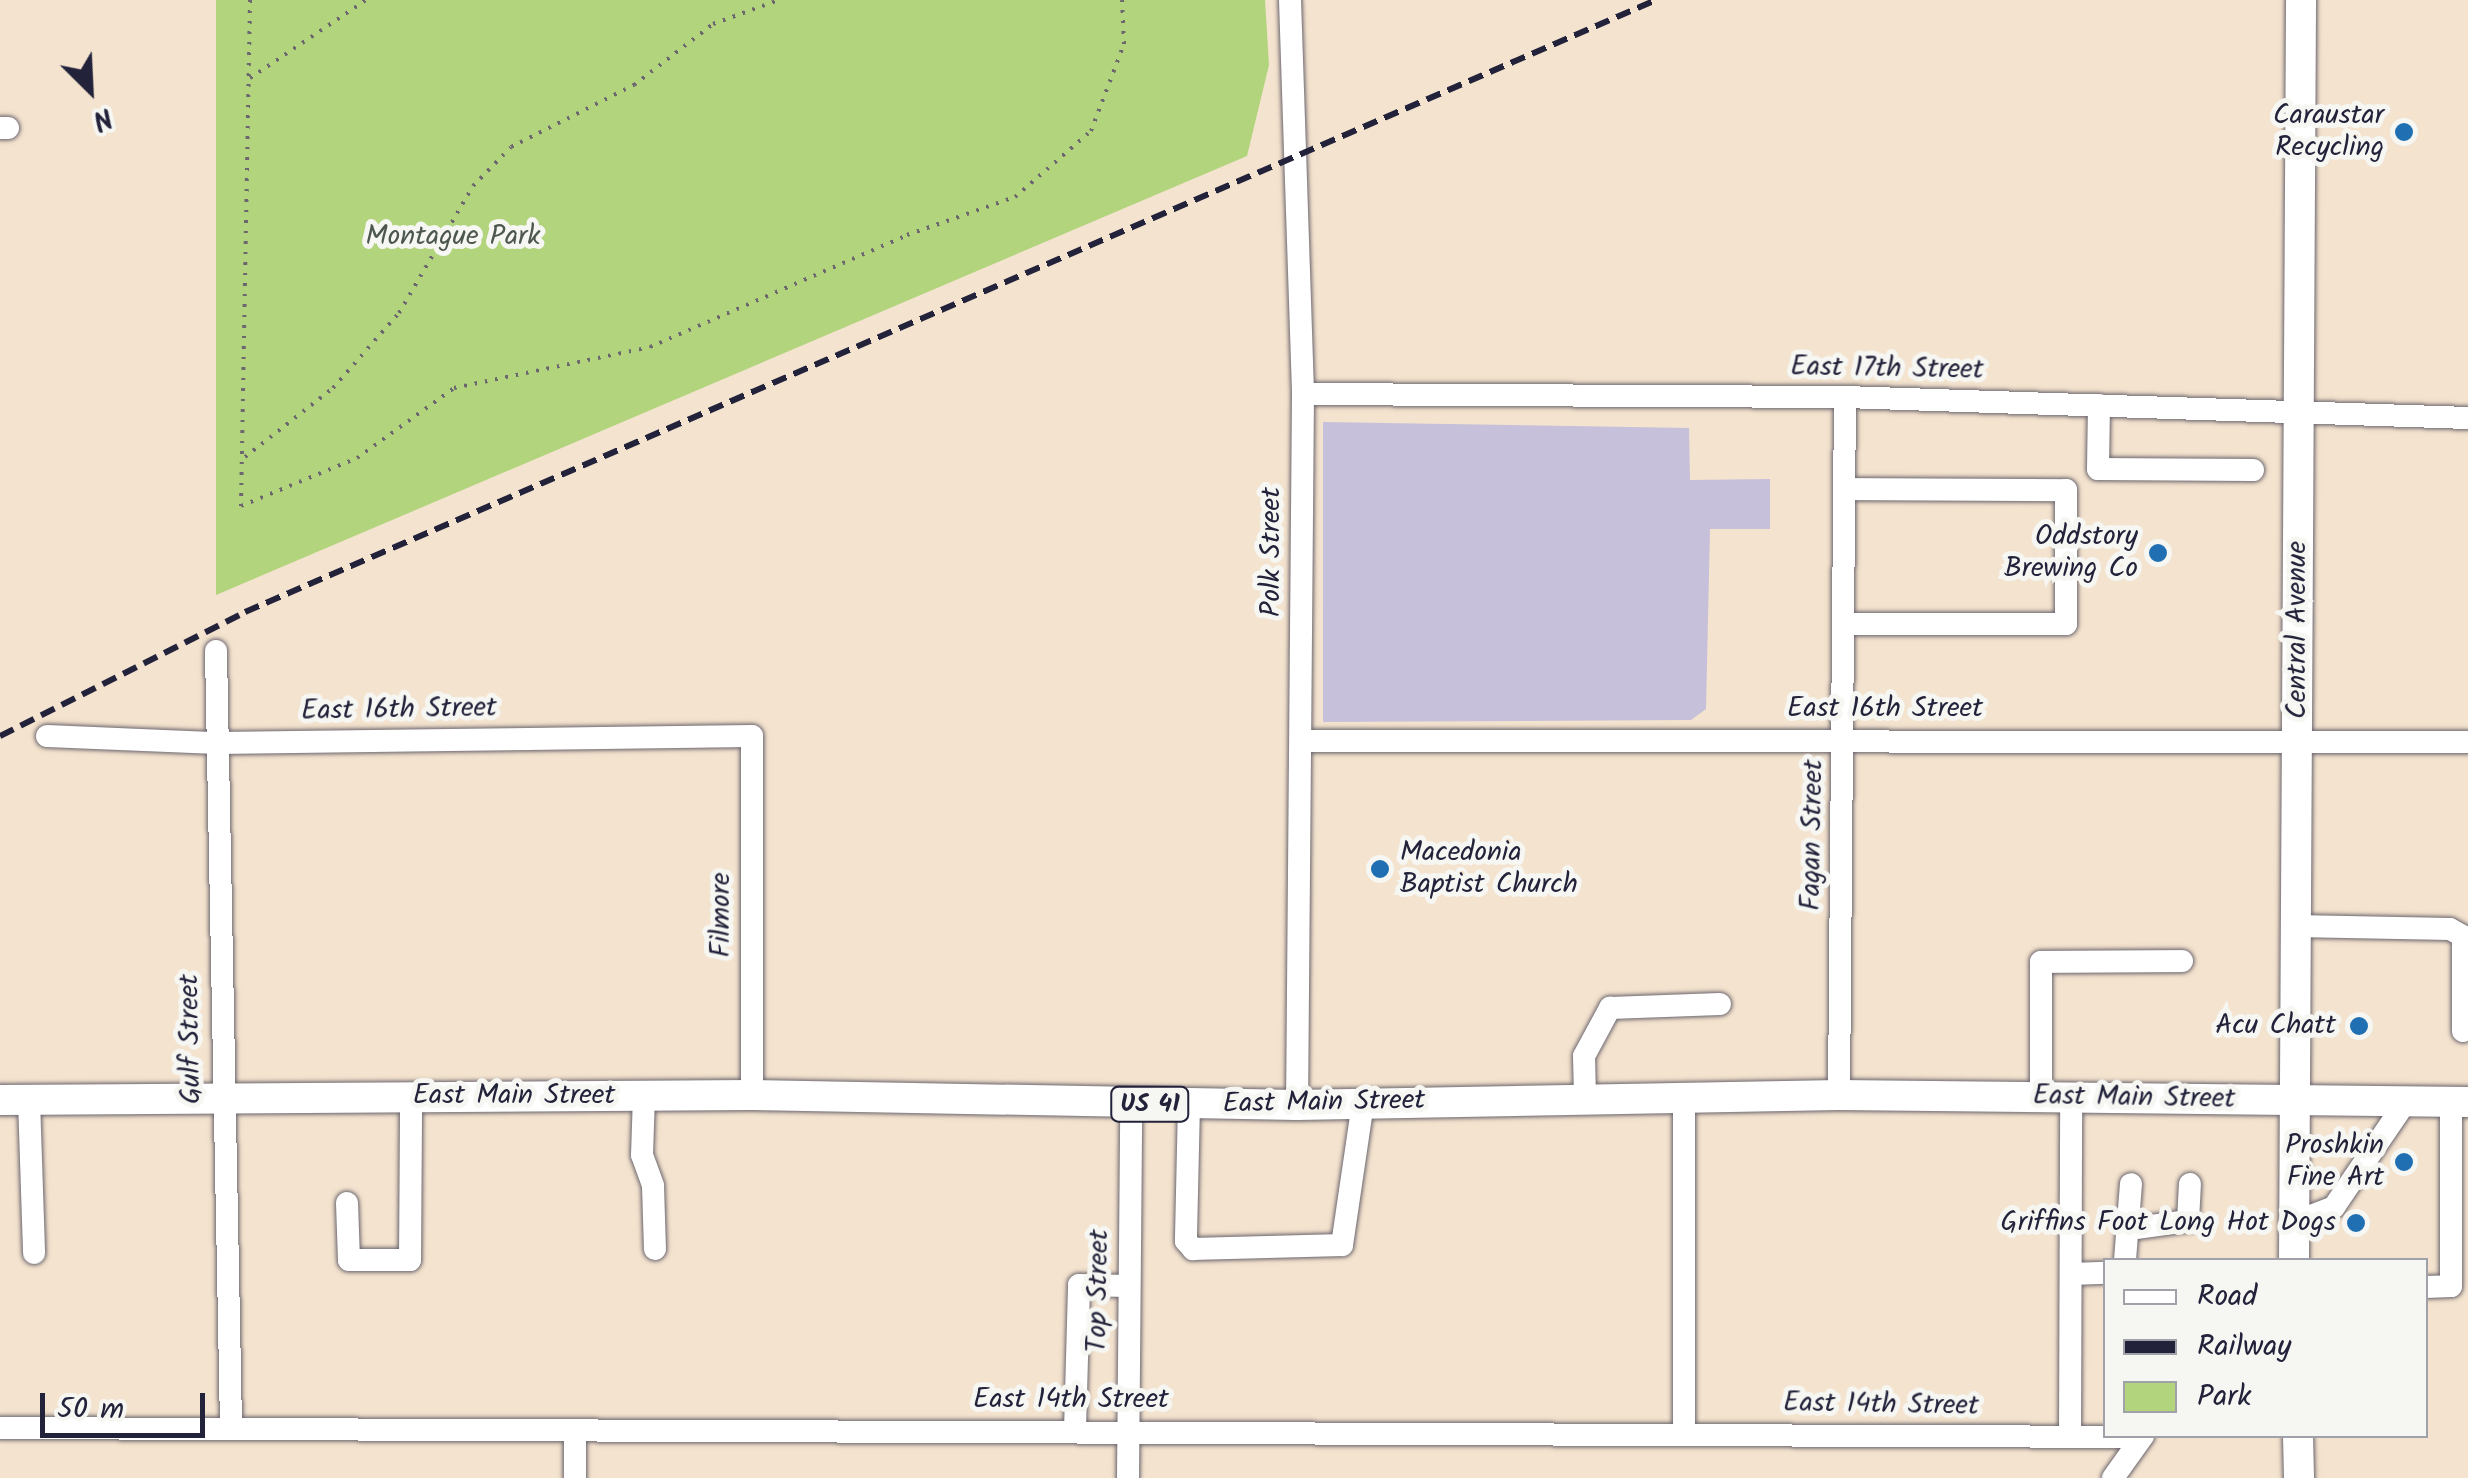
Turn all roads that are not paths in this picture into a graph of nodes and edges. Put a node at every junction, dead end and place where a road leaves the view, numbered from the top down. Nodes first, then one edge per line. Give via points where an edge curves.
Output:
1 (1290, 0) edge
2 (2300, 0) edge
3 (1304, 394) junction
4 (1845, 397) junction
5 (2099, 404) junction
6 (2298, 410) junction
7 (2468, 418) edge
8 (2252, 470) dead end
9 (1845, 490) junction
10 (1845, 624) junction
11 (216, 650) dead end
12 (47, 736) dead end
13 (752, 736) joint
14 (1845, 739) junction
15 (2297, 740) junction
16 (1301, 741) junction
17 (218, 742) junction
18 (2468, 742) edge
19 (2295, 926) junction
20 (2466, 939) edge
21 (2182, 962) dead end
22 (1720, 1004) dead end
23 (2463, 1031) dead end
24 (644, 1095) junction
25 (752, 1095) junction
26 (1684, 1095) junction
27 (1839, 1095) junction
28 (222, 1097) junction
29 (411, 1097) junction
30 (1585, 1097) junction
31 (2056, 1097) junction
32 (14, 1100) edge
33 (2300, 1100) junction
34 (2407, 1100) junction
35 (2459, 1102) edge
36 (1363, 1103) junction
37 (1131, 1104) junction
38 (1189, 1104) junction
39 (1297, 1105) junction
40 (2131, 1184) dead end
41 (2190, 1184) dead end
42 (347, 1203) dead end
43 (2296, 1222) junction
44 (2129, 1229) junction
45 (655, 1249) dead end
46 (34, 1253) dead end
47 (2125, 1258) edge
48 (2294, 1258) edge
49 (2103, 1273) edge
50 (2070, 1274) junction
51 (1129, 1286) junction
52 (2428, 1286) edge
53 (231, 1427) junction
54 (0, 1428) edge
55 (1075, 1430) junction
56 (1128, 1430) junction
57 (575, 1432) junction
58 (1684, 1433) junction
59 (2070, 1437) junction
60 (2103, 1437) edge
61 (2141, 1438) edge
62 (2298, 1438) edge
63 (575, 1478) edge
64 (1128, 1478) edge
65 (2112, 1478) edge
66 (2299, 1478) edge

1 - 3 street, Polk Street
2 - 6 main road, Central Avenue
3 - 4 street, East 17th Street
3 - 16 street, Polk Street
4 - 5 street, East 17th Street
4 - 9 street, Fagan Street
5 - 6 street, East 17th Street
5 - 8 street via 2098,469
6 - 7 street, East 17th Street
6 - 15 main road, Central Avenue
9 - 10 street, Fagan Street
9 - 10 street via 2066,490 2066,624
10 - 14 street, Fagan Street
11 - 17 street, Gulf Street
12 - 17 street, East 16th Street
13 - 17 street, East 16th Street
13 - 25 street, Filmore
14 - 15 street, East 16th Street
14 - 16 street, East 16th Street
14 - 27 street, Fagan Street
15 - 18 street, East 16th Street
15 - 19 main road, Central Avenue
16 - 39 street, Polk Street
17 - 28 street, Gulf Street
19 - 20 street via 2450,929
19 - 33 main road, Central Avenue
20 - 23 street
21 - 31 street via 2040,962
22 - 30 street via 1610,1008 1584,1056
24 - 25 main road, East Main Street / US 41
24 - 29 main road, East Main Street / US 41
24 - 45 street via 642,1155 653,1186
25 - 37 main road, East Main Street / US 41
26 - 27 main road, East Main Street / US 41
26 - 30 main road, East Main Street / US 41
26 - 58 street
27 - 31 main road, East Main Street / US 41
28 - 29 main road, East Main Street / US 41
28 - 32 main road, East Main Street / US 41
28 - 53 street, Gulf Street
29 - 42 street via 410,1260 350,1260
30 - 36 main road, East Main Street / US 41
31 - 33 main road, East Main Street / US 41
31 - 50 street
32 - 46 street
33 - 34 main road, East Main Street / US 41
33 - 43 main road, Central Avenue
34 - 35 main road, East Main Street / US 41
34 - 43 street via 2334,1207
35 - 52 street via 2451,1286
36 - 38 street via 1342,1244 1193,1249 1186,1241
36 - 39 main road, East Main Street / US 41
37 - 38 main road, East Main Street / US 41
37 - 51 street, Top Street
38 - 39 main road, East Main Street / US 41
40 - 44 street
41 - 44 street via 2188,1221
43 - 48 main road, Central Avenue
44 - 47 street
49 - 50 street
50 - 59 street
51 - 55 street via 1080,1285
51 - 56 street, Top Street
53 - 54 street, East 14th Street
53 - 57 street, East 14th Street
55 - 56 street, East 14th Street
55 - 57 street, East 14th Street
56 - 58 street, East 14th Street
56 - 64 street, Top Street
57 - 63 street
58 - 59 street, East 14th Street
59 - 60 street, East 14th Street
61 - 65 street
62 - 66 main road

